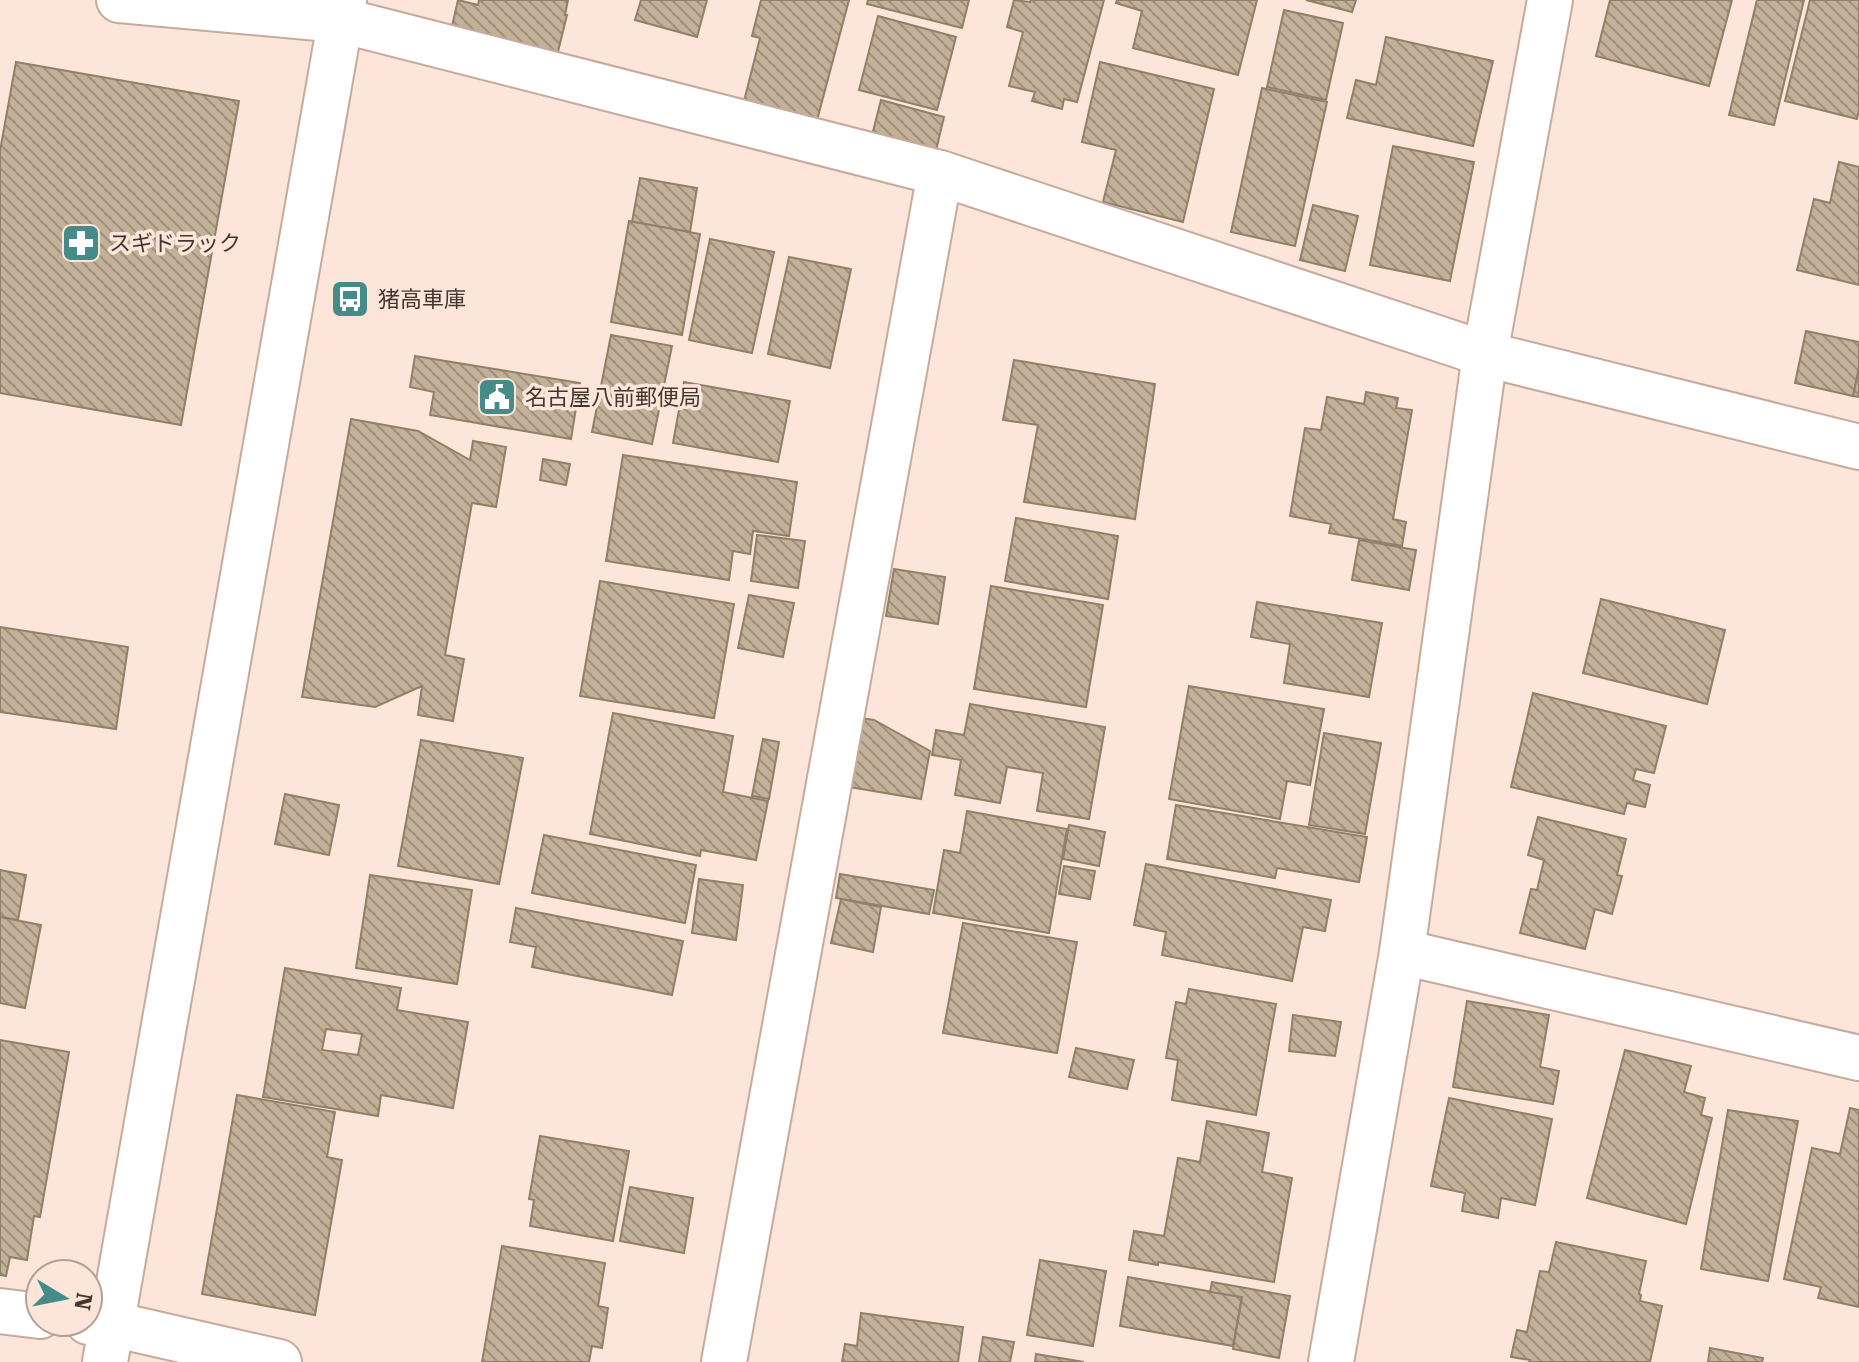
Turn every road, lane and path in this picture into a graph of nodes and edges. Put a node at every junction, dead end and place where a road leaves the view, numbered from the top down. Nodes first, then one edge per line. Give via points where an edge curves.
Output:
1 (119, 0) edge
2 (1550, 0) edge
3 (342, 10) edge
4 (940, 173) junction
5 (1485, 354) junction
6 (1859, 447) edge
7 (1402, 952) junction
8 (1859, 1058) edge
9 (0, 1311) edge
10 (24, 1314) edge
11 (104, 1325) edge
12 (104, 1336) edge
13 (279, 1362) edge
14 (724, 1362) edge
15 (1331, 1362) edge

1 - 3 street
2 - 5 street
3 - 4 street
3 - 11 street
4 - 5 street
4 - 14 street
5 - 6 street
5 - 7 street
7 - 8 street
7 - 15 street
9 - 10 street
12 - 13 street

